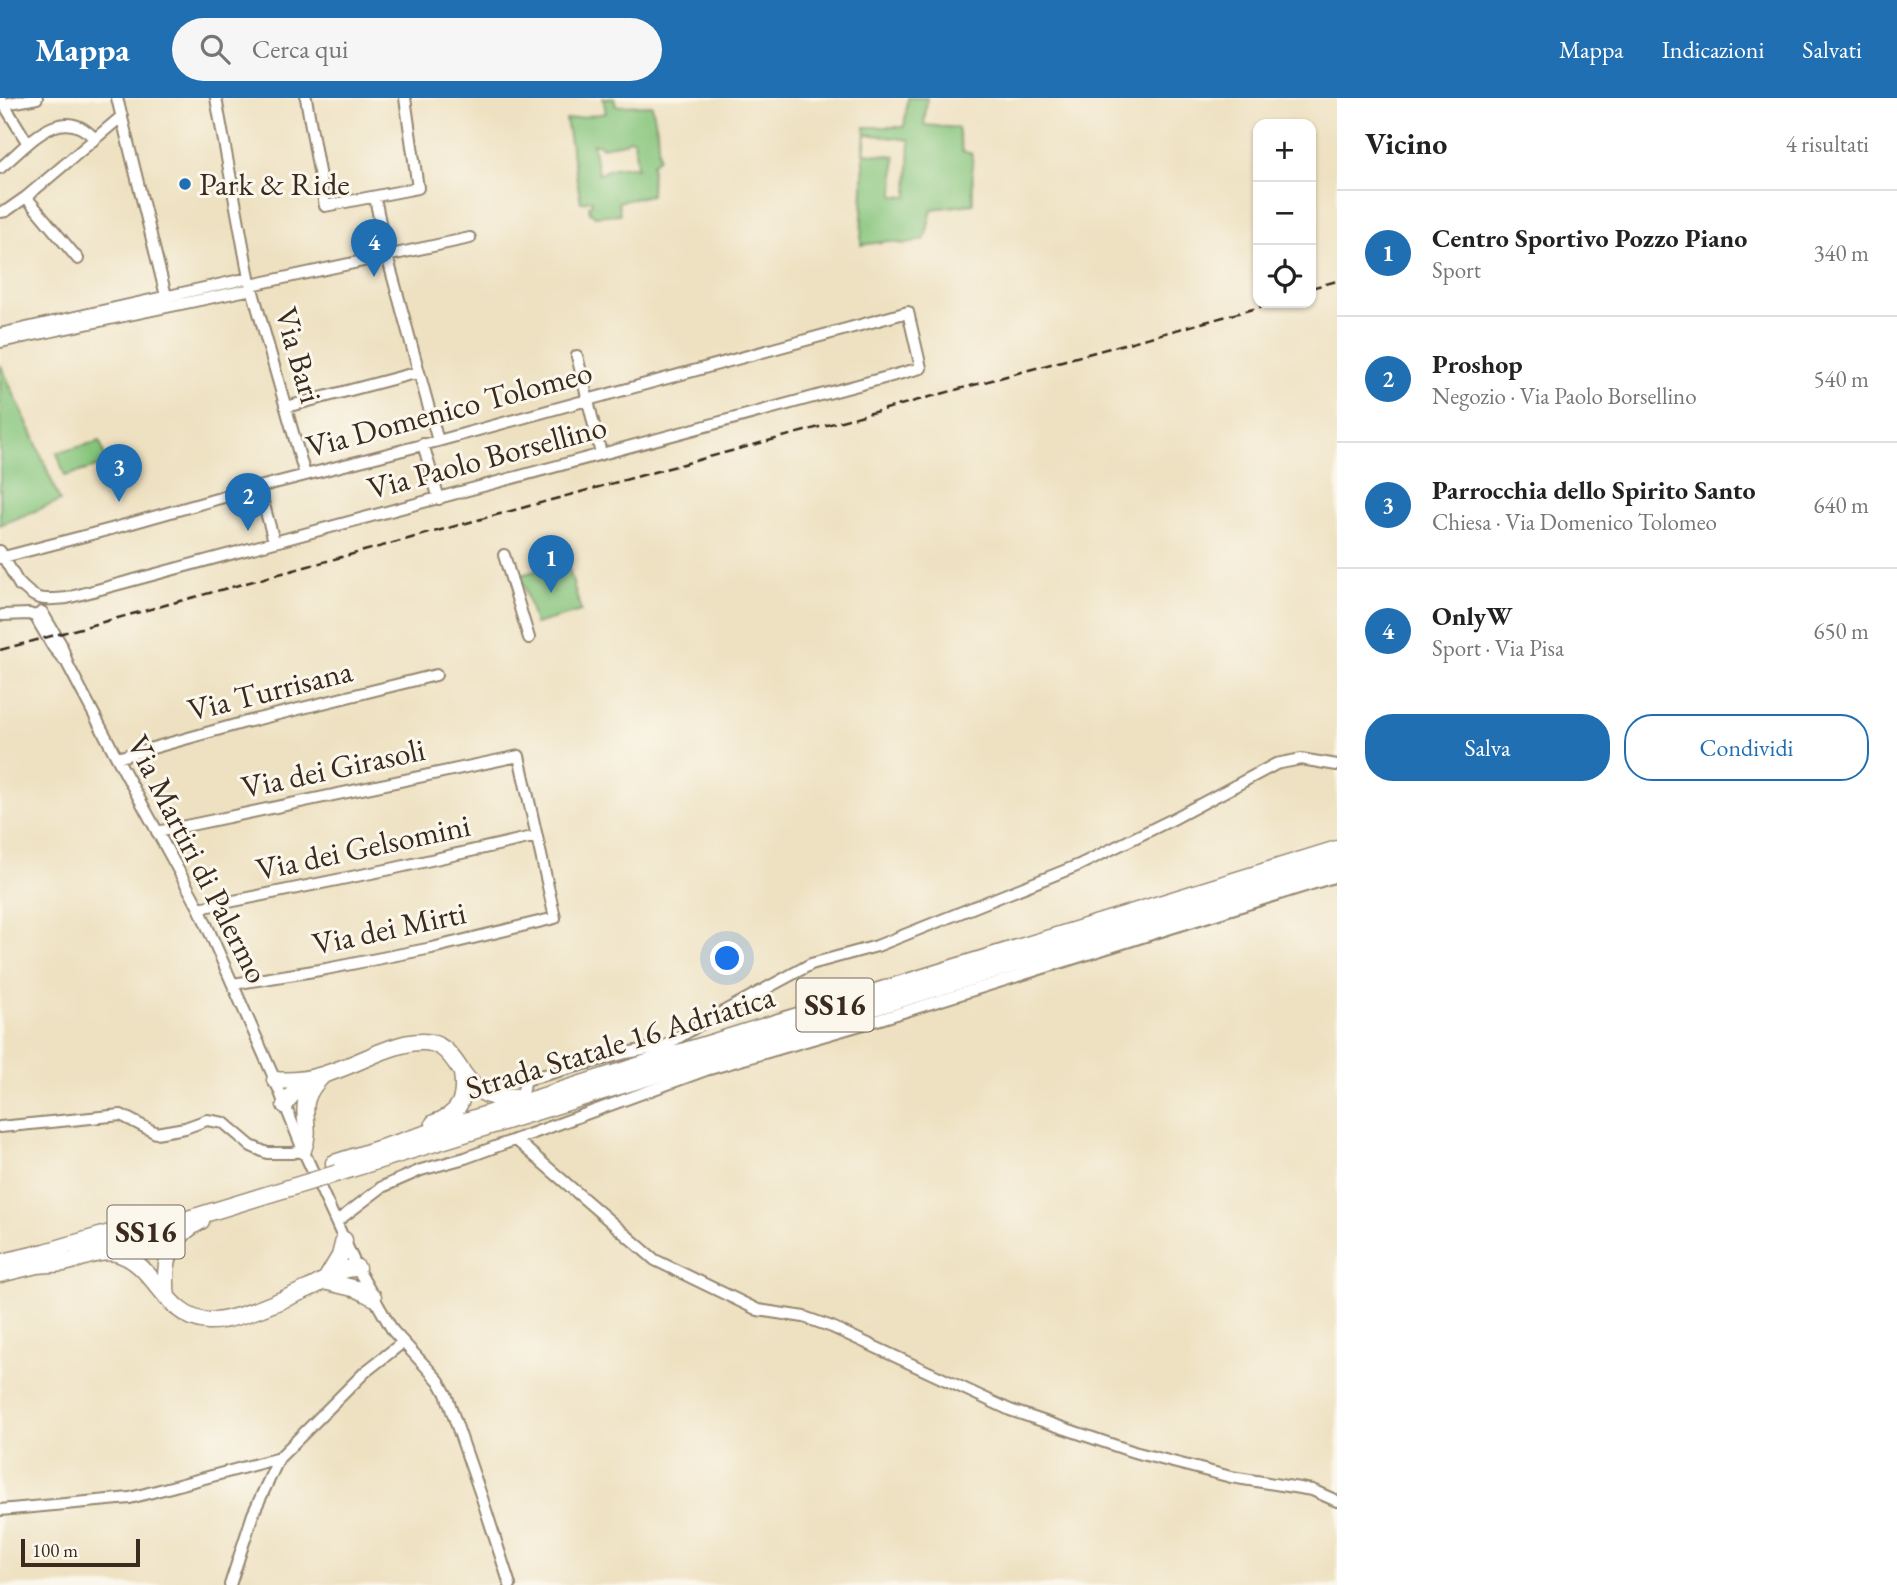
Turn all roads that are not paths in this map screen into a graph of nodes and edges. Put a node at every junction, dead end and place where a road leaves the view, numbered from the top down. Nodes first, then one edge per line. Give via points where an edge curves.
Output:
1 (37, 98) edge
2 (117, 98) edge
3 (216, 98) edge
4 (306, 98) edge
5 (405, 98) edge
6 (1, 102) edge
7 (121, 116) junction
8 (94, 138) junction
9 (27, 142) junction
10 (0, 168) edge
11 (26, 197) junction
12 (374, 198) junction
13 (0, 212) edge
14 (470, 238) dead end
15 (387, 256) junction
16 (78, 259) dead end
17 (251, 284) junction
18 (167, 302) junction
19 (908, 312) joint
20 (0, 334) edge
21 (0, 342) edge
22 (577, 356) dead end
23 (419, 372) junction
24 (587, 399) junction
25 (286, 407) junction
26 (438, 441) junction
27 (423, 444) junction
28 (601, 454) junction
29 (305, 475) junction
30 (259, 487) junction
31 (439, 499) junction
32 (274, 541) junction
33 (1, 555) edge
34 (504, 555) dead end
35 (34, 606) junction
36 (1, 615) edge
37 (528, 638) dead end
38 (436, 675) dead end
39 (117, 758) junction
40 (1337, 765) edge
41 (157, 832) junction
42 (537, 836) junction
43 (1337, 849) edge
44 (1337, 864) edge
45 (1337, 876) edge
46 (199, 908) junction
47 (233, 984) junction
48 (462, 1073) junction
49 (316, 1078) junction
50 (275, 1080) junction
51 (557, 1091) junction
52 (522, 1093) dead end
53 (307, 1096) junction
54 (285, 1105) junction
55 (515, 1124) dead end
56 (0, 1127) edge
57 (513, 1141) junction
58 (303, 1150) junction
59 (355, 1155) junction
60 (336, 1168) junction
61 (290, 1182) junction
62 (232, 1205) junction
63 (336, 1222) junction
64 (344, 1240) junction
65 (0, 1263) edge
66 (37, 1265) junction
67 (357, 1268) junction
68 (0, 1273) edge
69 (324, 1282) junction
70 (373, 1297) junction
71 (167, 1298) junction
72 (402, 1343) junction
73 (279, 1458) junction
74 (1337, 1501) edge
75 (0, 1510) edge
76 (230, 1585) edge
77 (510, 1585) edge

1 - 6 street
2 - 7 street
3 - 17 street, Via Bari
4 - 12 street via 325,206
5 - 12 street via 418,188
6 - 9 street
7 - 8 street
7 - 18 street
8 - 9 street via 73,123 54,126
8 - 11 street
9 - 10 street
11 - 13 street
11 - 16 street
12 - 15 street
14 - 15 street
15 - 17 street
15 - 23 street
17 - 18 street
17 - 25 street, Via Bari
18 - 20 street
18 - 21 street
19 - 24 street, Via Domenico Tolomeo
19 - 28 street, Via Paolo Borsellino via 921,368
22 - 24 street
23 - 25 street
23 - 26 street
24 - 26 street, Via Domenico Tolomeo
24 - 28 street
25 - 29 street, Via Bari
26 - 27 street, Via Domenico Tolomeo
27 - 29 street, Via Domenico Tolomeo
27 - 31 street
28 - 31 street, Via Paolo Borsellino
29 - 30 street, Via Domenico Tolomeo
30 - 32 street
30 - 33 street, Via Domenico Tolomeo
31 - 32 street, Via Paolo Borsellino
32 - 35 street, Via Paolo Borsellino
33 - 35 street, Via Martiri di Palermo
34 - 37 street
35 - 36 street, Via Paolo Borsellino
35 - 39 street, Via Martiri di Palermo
38 - 39 street, Via Turrisana
39 - 41 street, Via Martiri di Palermo
40 - 52 street via 1301,759 1276,764 1079,865 877,946 811,964 665,1046 526,1080
41 - 42 street, Via dei Girasoli via 519,756
41 - 46 street, Via Martiri di Palermo
42 - 46 street, Via dei Gelsomini
42 - 47 street, Via dei Mirti via 555,918 432,948
43 - 51 highway, Strada Statale 16 Adriatica / SS16
44 - 60 highway, Strada Statale 16 Adriatica / SS16
45 - 57 street via 706,1070
46 - 47 street, Via Martiri di Palermo
47 - 50 street, Via Martiri di Palermo
48 - 49 highway, SS16 via 441,1045 420,1042 394,1047
48 - 51 highway, SS16 via 484,1094 499,1098
48 - 59 highway, SS16 via 462,1099 450,1115 371,1144
49 - 50 highway, SS16
49 - 53 highway, SS16
49 - 54 highway, SS16
50 - 54 street, Via Martiri di Palermo
51 - 59 highway, Strada Statale 16 Adriatica / SS16
53 - 54 highway, SS16
53 - 58 highway
54 - 58 street
55 - 57 street
56 - 58 street via 121,1115 156,1132 207,1120 223,1124 267,1153
57 - 63 street via 383,1187
57 - 74 street via 655,1260 748,1306 832,1327 1010,1410 1134,1452 1231,1477 1312,1490
58 - 63 street
59 - 60 highway, Strada Statale 16 Adriatica / SS16
60 - 61 highway, Strada Statale 16 Adriatica / SS16
61 - 62 highway, Strada Statale 16 Adriatica / SS16
61 - 65 highway, Strada Statale 16 Adriatica / SS16
62 - 66 highway, Strada Statale 16 Adriatica / SS16
62 - 71 highway, SS16 via 188,1227 176,1241 167,1260
63 - 64 street
64 - 67 street
64 - 69 highway
66 - 68 highway, Strada Statale 16 Adriatica / SS16
66 - 71 highway, SS16 via 113,1252 144,1268
67 - 69 highway, SS16 via 344,1278
67 - 70 street
69 - 70 highway
69 - 71 highway, SS16 via 231,1319 190,1317
70 - 72 street
72 - 73 street via 365,1372
72 - 77 street via 446,1394
73 - 75 street via 130,1498
73 - 76 street via 253,1514

